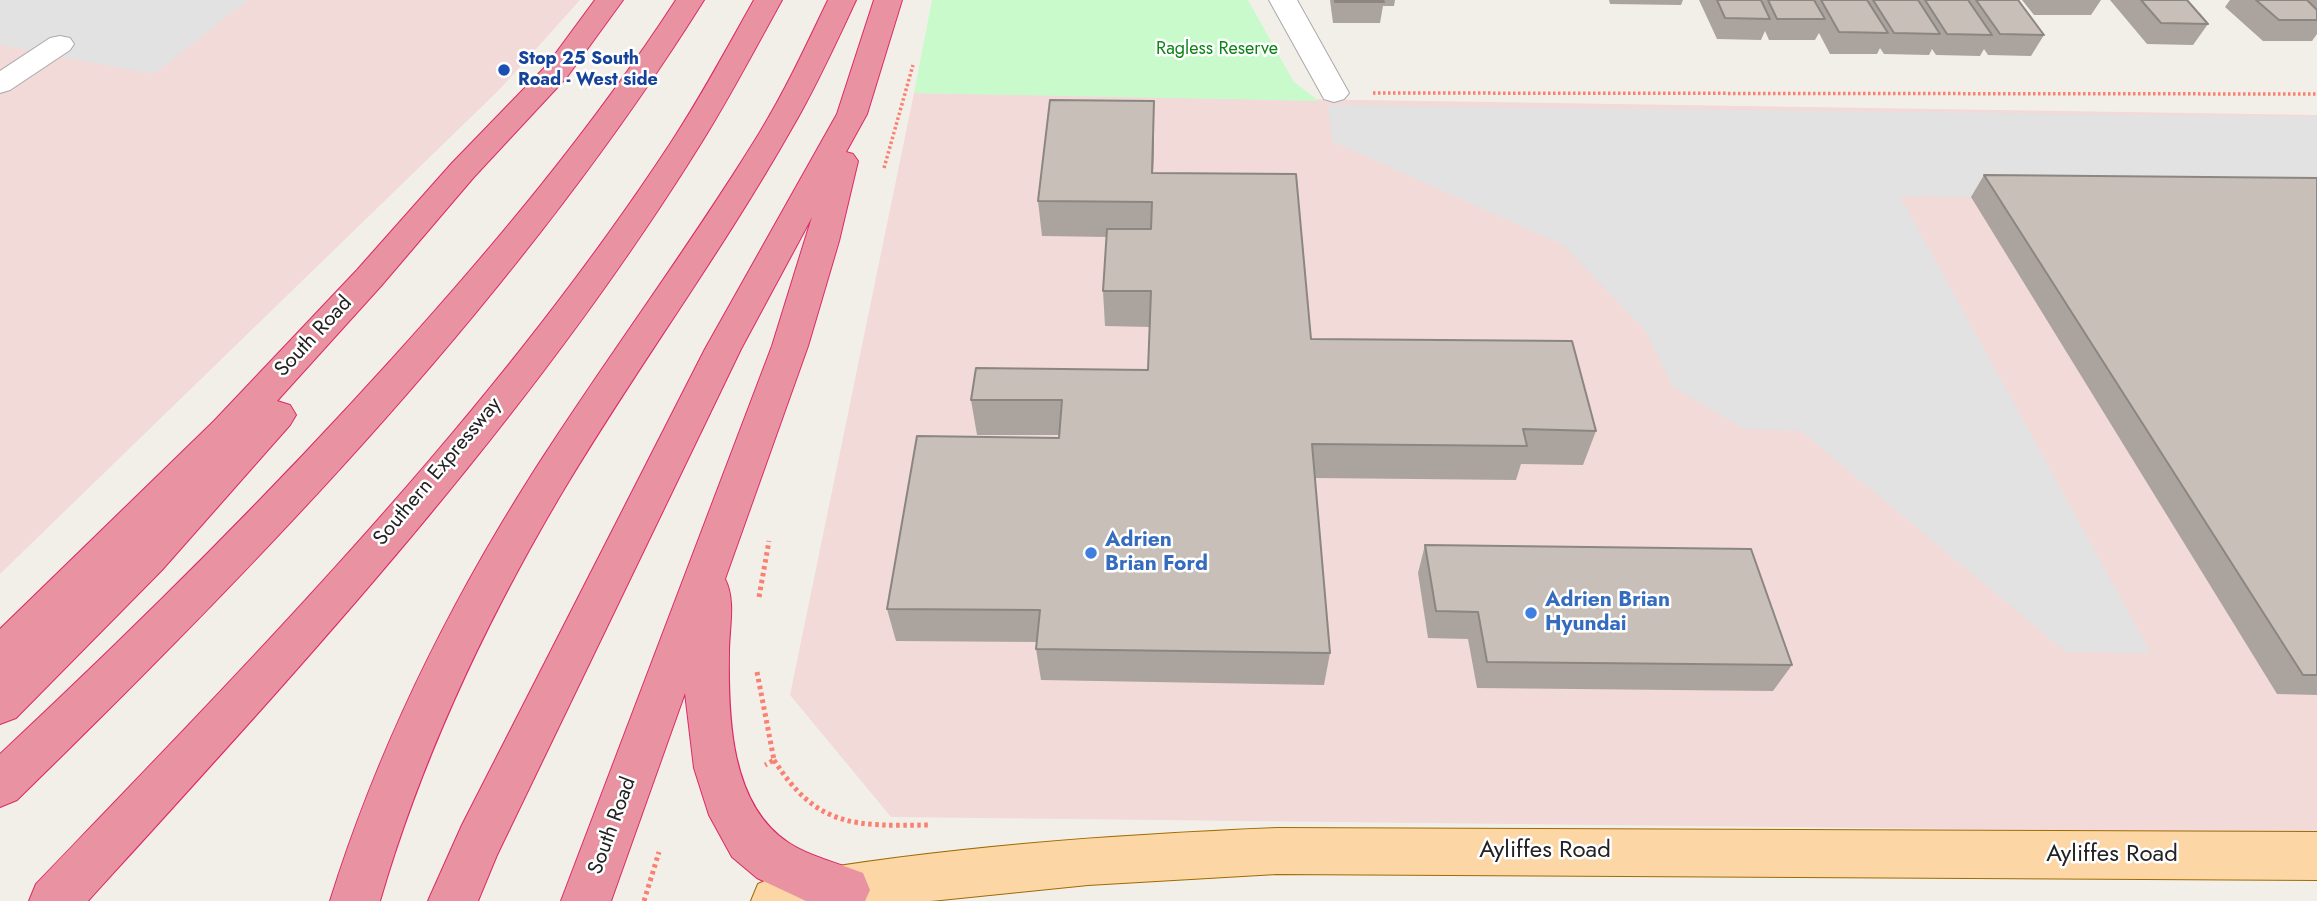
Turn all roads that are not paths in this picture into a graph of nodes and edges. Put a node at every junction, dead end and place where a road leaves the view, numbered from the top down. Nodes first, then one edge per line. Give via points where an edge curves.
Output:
1 (609, 0) edge
2 (690, 0) edge
3 (768, 0) edge
4 (842, 0) edge
5 (888, 0) edge
6 (1283, 0) edge
7 (60, 44) dead end
8 (557, 71) junction
9 (0, 84) edge
10 (1334, 93) road end
11 (852, 114) junction
12 (712, 551) junction
13 (0, 658) edge
14 (0, 704) edge
15 (0, 785) edge
16 (2317, 856) edge
17 (845, 890) junction
18 (54, 901) edge
19 (355, 901) edge
20 (453, 901) edge
21 (586, 901) edge
22 (776, 901) edge

1 - 8 highway, South Road
2 - 15 highway via 570,171 384,393 247,541
3 - 18 highway, Southern Expressway via 717,92 640,211 464,445 311,622
4 - 19 highway via 776,130 479,601 397,775
5 - 11 highway, South Road
6 - 10 street
7 - 9 street
8 - 13 highway, South Road via 227,431
8 - 14 highway via 535,115 390,291 147,558
11 - 12 highway, South Road via 809,289
11 - 20 highway, South Road via 723,349
12 - 17 highway via 706,706 713,757 727,800 751,844 769,858
12 - 21 highway, South Road
16 - 17 main road, Ayliffes Road via 1277,851 1106,859
17 - 22 main road, Ayliffes Road

